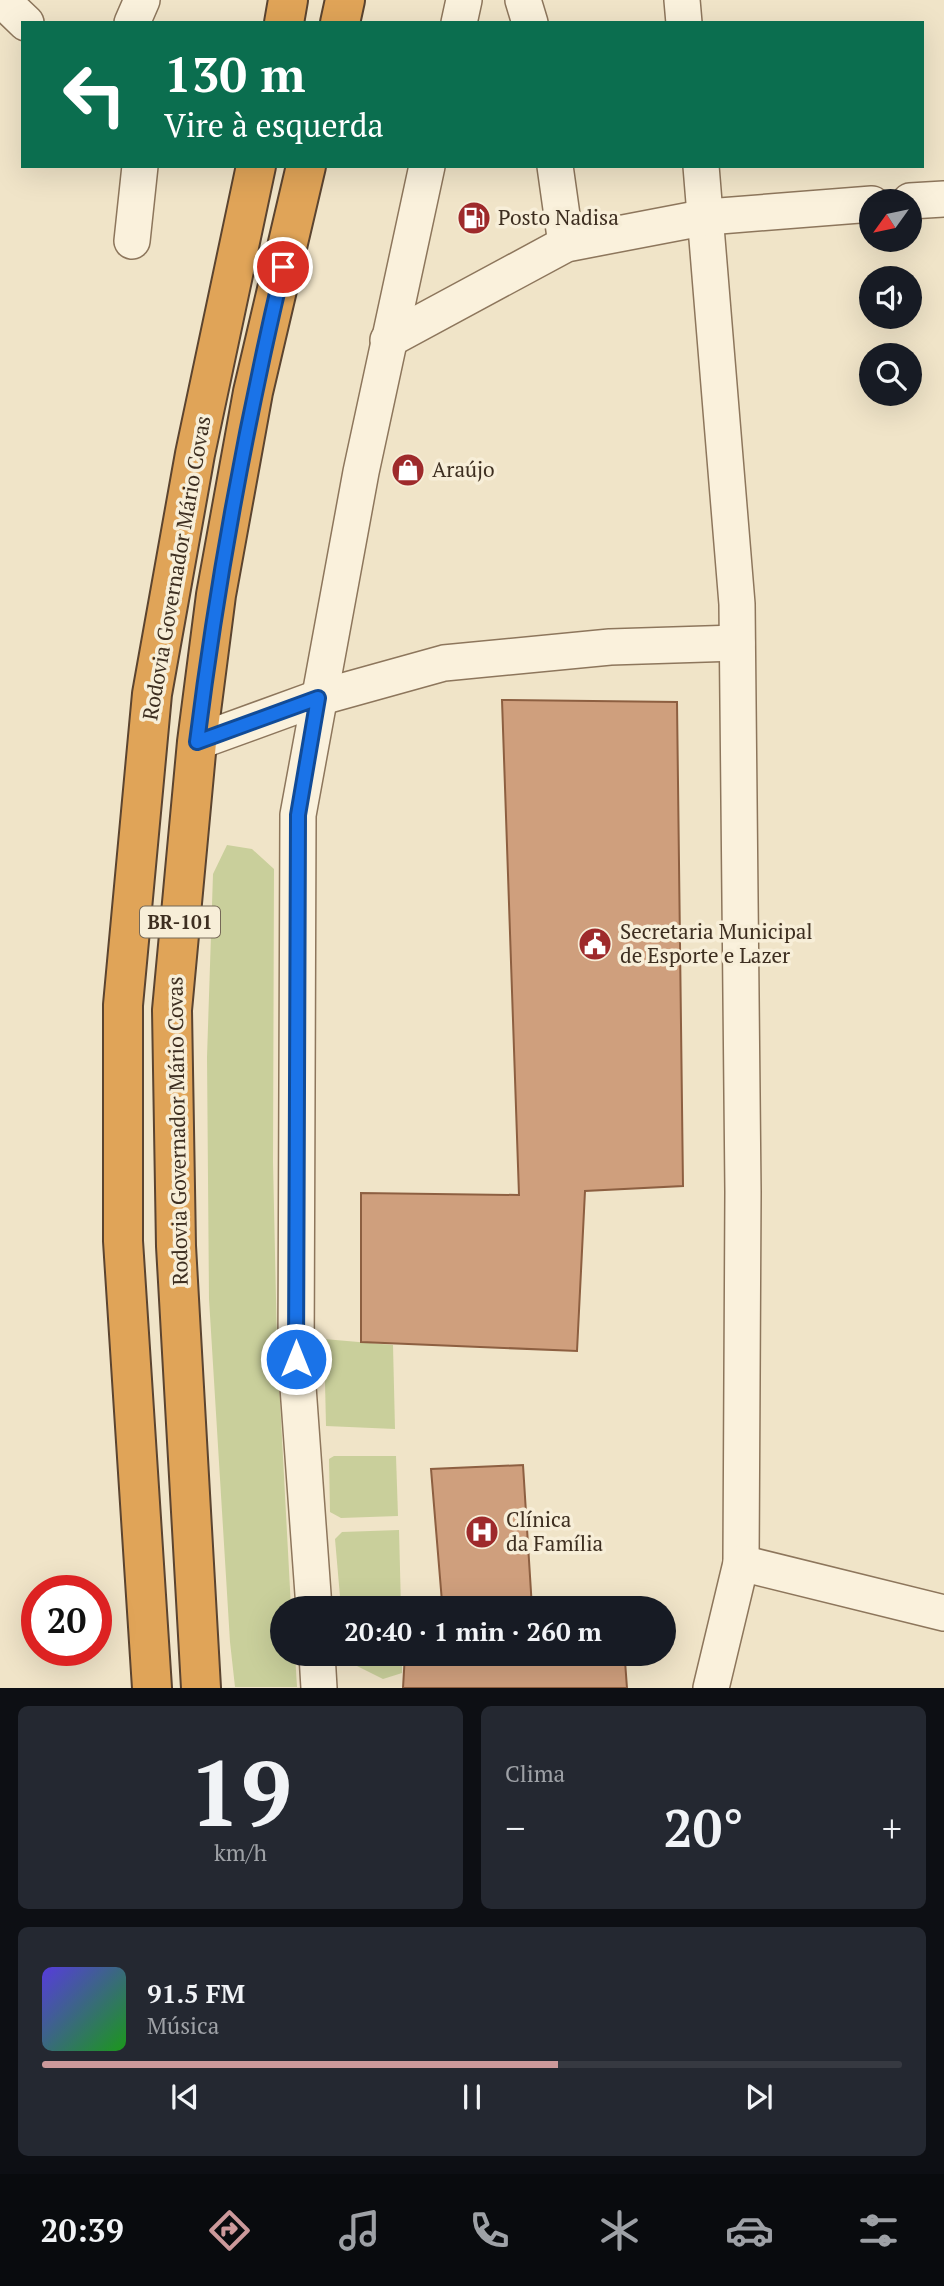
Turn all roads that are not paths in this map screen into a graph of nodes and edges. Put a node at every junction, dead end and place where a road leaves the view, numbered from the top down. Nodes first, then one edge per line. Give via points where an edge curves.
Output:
1 (2, 0) edge
2 (142, 0) edge
3 (288, 0) edge
4 (345, 0) edge
5 (464, 0) edge
6 (523, 0) edge
7 (682, 0) edge
8 (24, 21) edge
9 (133, 21) edge
10 (284, 21) edge
11 (340, 21) edge
12 (459, 21) edge
13 (529, 21) edge
14 (684, 21) edge
15 (140, 168) edge
16 (256, 168) edge
17 (306, 168) edge
18 (427, 168) edge
19 (555, 168) edge
20 (701, 168) edge
21 (944, 199) edge
22 (922, 200) edge
23 (859, 205) edge
24 (707, 217) junction
25 (132, 241) dead end
26 (566, 244) junction
27 (388, 340) junction
28 (737, 643) junction
29 (318, 698) junction
30 (197, 742) junction
31 (741, 1563) junction
32 (313, 1596) edge
33 (944, 1613) edge
34 (318, 1666) edge
35 (152, 1688) edge
36 (201, 1688) edge
37 (319, 1688) edge
38 (711, 1688) edge

1 - 8 street
2 - 9 street
3 - 10 highway
4 - 11 highway
5 - 12 street
6 - 13 street
7 - 14 street
15 - 25 street
16 - 35 highway, Rodovia Governador Mário Covas / BR-101 via 195,454 152,694 123,1004 123,1241
17 - 30 highway, Rodovia Governador Mário Covas / BR-101 via 253,392 216,595
18 - 27 street
19 - 26 street
20 - 24 street
21 - 22 street
23 - 24 street
24 - 26 street
24 - 28 street
26 - 27 street
27 - 29 street
28 - 29 street via 610,647 444,663
28 - 31 street via 743,1192
29 - 30 street
29 - 32 street via 298,815 296,1359
30 - 36 highway, Rodovia Governador Mário Covas / BR-101 via 172,1010 176,1246
31 - 33 street
31 - 38 street
34 - 37 street

